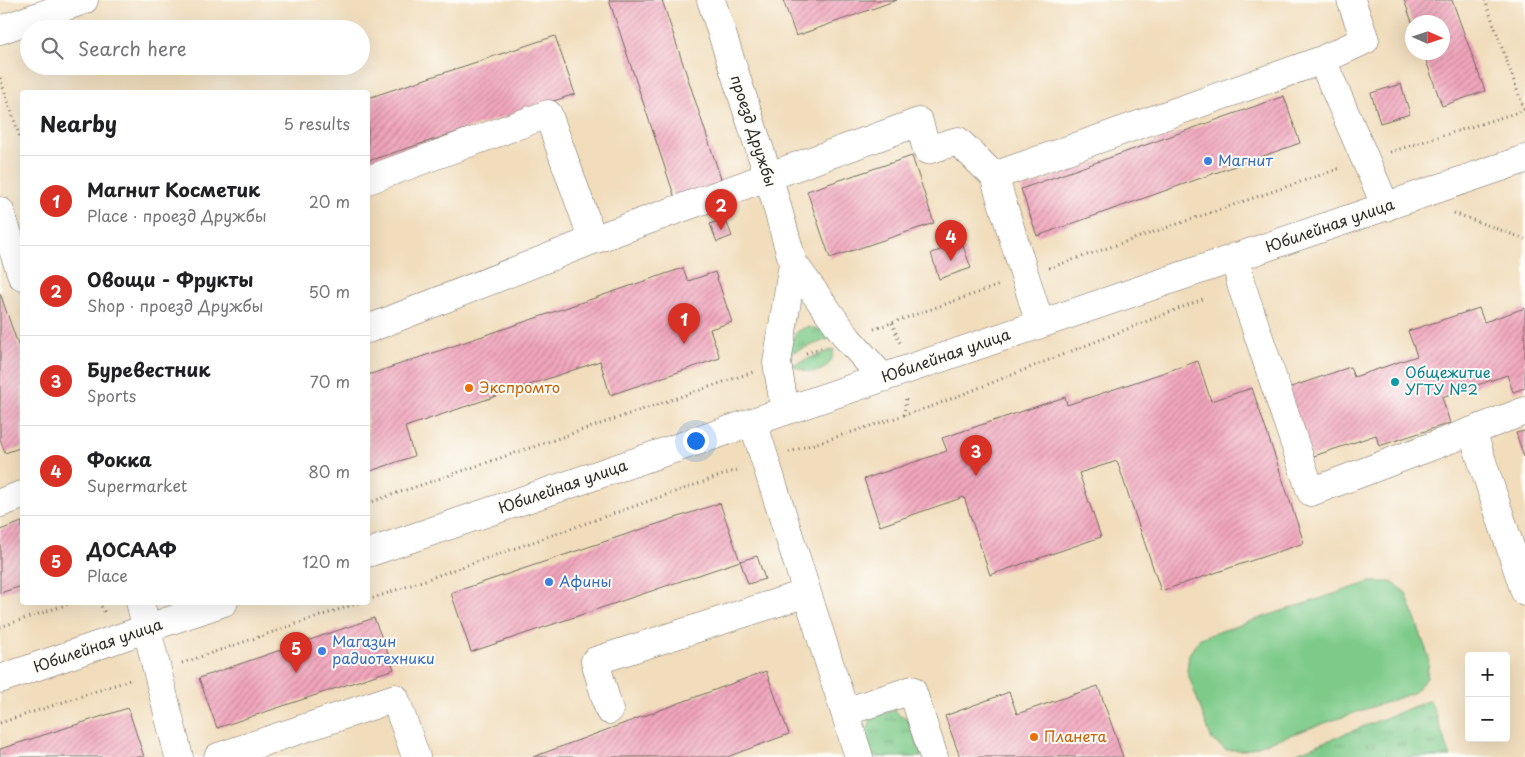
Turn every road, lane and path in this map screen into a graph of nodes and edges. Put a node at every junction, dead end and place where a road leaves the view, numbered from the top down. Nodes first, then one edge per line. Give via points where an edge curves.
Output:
1 (84, 0) edge
2 (711, 0) edge
3 (1352, 0) edge
4 (1485, 0) edge
5 (28, 20) edge
6 (20, 23) edge
7 (0, 30) edge
8 (1322, 60) junction
9 (0, 78) edge
10 (1525, 111) edge
11 (20, 136) edge
12 (1525, 159) edge
13 (1367, 160) junction
14 (994, 176) junction
15 (769, 178) junction
16 (370, 179) edge
17 (1386, 207) junction
18 (1462, 210) dead end
19 (0, 211) edge
20 (1525, 239) edge
21 (593, 240) junction
22 (1236, 258) junction
23 (793, 263) junction
24 (20, 270) edge
25 (1025, 276) junction
26 (1241, 284) junction
27 (1040, 324) junction
28 (370, 328) edge
29 (848, 339) junction
30 (777, 363) junction
31 (883, 378) junction
32 (785, 411) junction
33 (1525, 412) edge
34 (753, 422) junction
35 (1472, 431) junction
36 (765, 460) junction
37 (20, 497) edge
38 (370, 502) edge
39 (0, 503) edge
40 (370, 553) edge
41 (807, 592) junction
42 (1525, 592) edge
43 (370, 599) edge
44 (65, 605) edge
45 (141, 605) edge
46 (215, 605) edge
47 (0, 627) edge
48 (146, 629) junction
49 (0, 679) edge
50 (609, 710) dead end
51 (845, 712) junction
52 (179, 757) edge
53 (218, 757) edge
54 (416, 757) edge
55 (859, 757) edge
56 (934, 757) edge

1 - 5 street
2 - 15 street, проезд Дружбы
3 - 8 street via 1365,40
4 - 10 path
6 - 7 street
8 - 13 street
8 - 14 street
9 - 11 path
10 - 13 path
12 - 17 street, Юбилейная улица
13 - 17 street
13 - 25 path
14 - 15 street via 958,141 927,150 919,122
14 - 25 street
15 - 21 street
15 - 23 street, проезд Дружбы
16 - 21 street via 548,114
17 - 22 street, Юбилейная улица
18 - 20 path via 1454,213
19 - 24 street
21 - 28 street
22 - 26 street
22 - 27 street, Юбилейная улица
23 - 29 street, проезд Дружбы
23 - 30 street, проезд Дружбы
25 - 27 street
25 - 29 path
26 - 35 street via 1311,492
26 - 36 path via 933,406
27 - 31 street, Юбилейная улица
29 - 30 path
29 - 31 street, проезд Дружбы
30 - 32 street, проезд Дружбы
30 - 38 path
31 - 32 street, Юбилейная улица
32 - 34 street, Юбилейная улица
33 - 35 street
34 - 36 street
34 - 40 street, Юбилейная улица
35 - 42 street
36 - 41 street
36 - 43 path
37 - 39 street
41 - 50 street via 595,661
41 - 51 street
44 - 47 path
45 - 48 street
46 - 48 street, Юбилейная улица
48 - 49 street, Юбилейная улица
48 - 52 street
51 - 55 street
51 - 56 street via 912,690
53 - 54 street via 395,698

